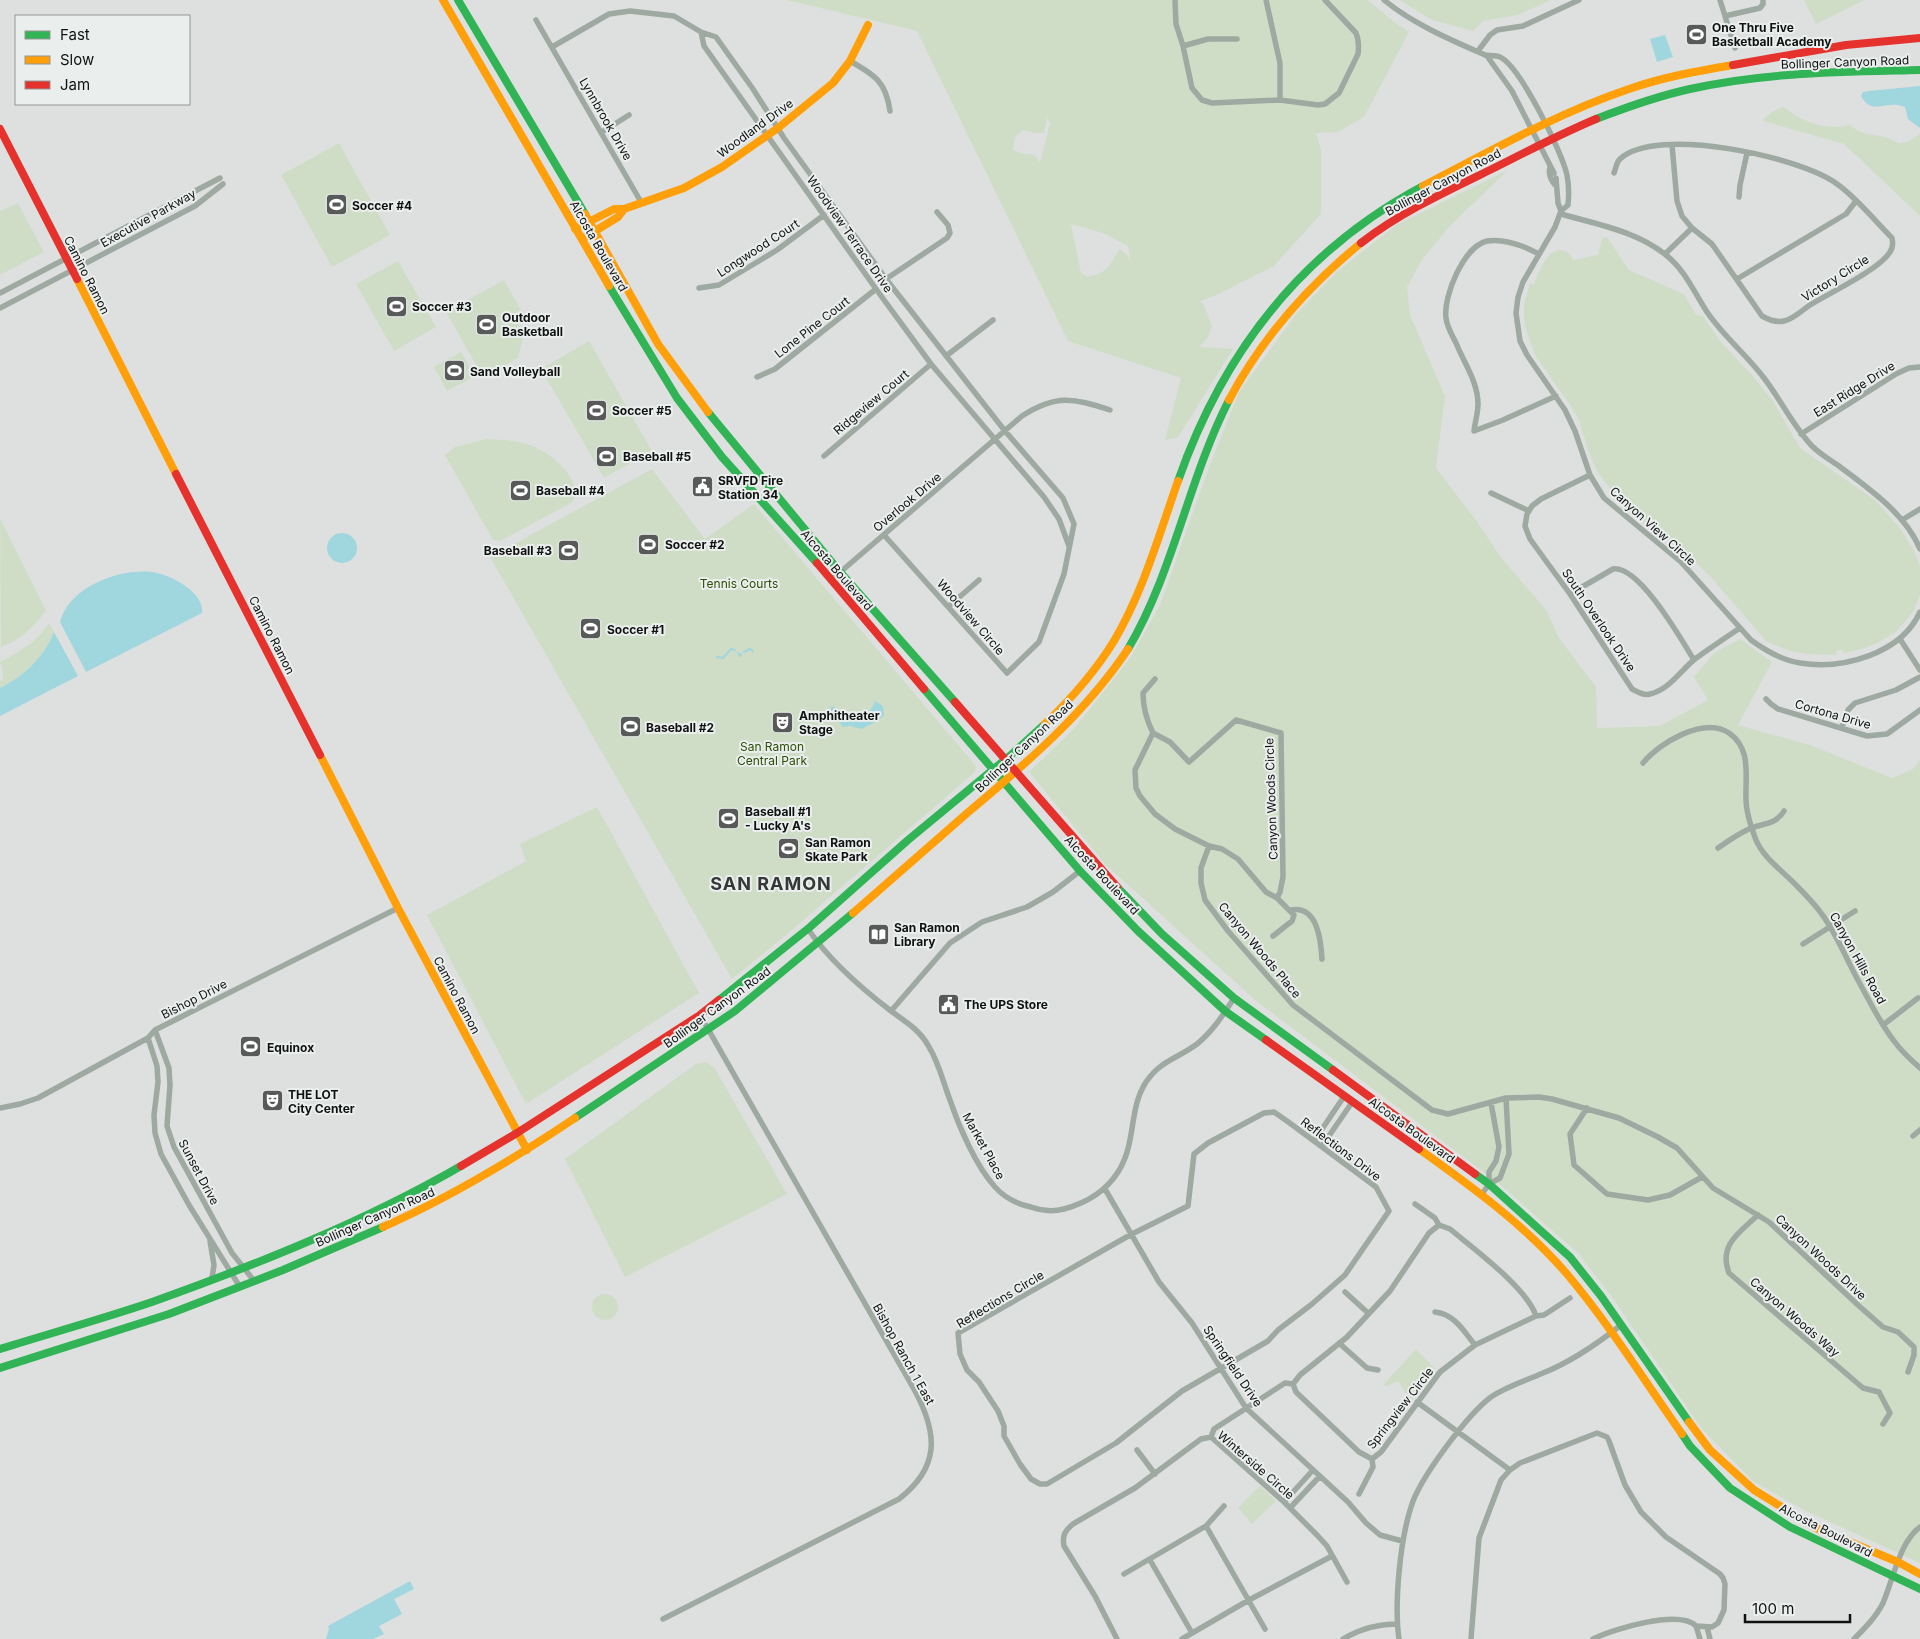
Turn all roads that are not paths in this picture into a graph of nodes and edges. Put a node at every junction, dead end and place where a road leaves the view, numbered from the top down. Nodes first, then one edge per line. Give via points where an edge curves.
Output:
1 (443, 0) edge
2 (458, 0) edge
3 (1175, 0) edge
4 (1266, 0) edge
5 (1325, 0) edge
6 (1384, 0) edge
7 (1580, 0) edge
8 (1720, 0) edge
9 (1763, 0) edge
10 (1725, 16) junction
11 (536, 20) dead end
12 (868, 25) dead end
13 (701, 32) junction
14 (1237, 38) dead end
15 (1920, 38) edge
16 (1183, 46) junction
17 (552, 47) junction
18 (1735, 48) dead end
19 (1478, 51) junction
20 (1487, 56) junction
21 (850, 62) junction
22 (1920, 70) edge
23 (1280, 100) junction
24 (890, 111) dead end
25 (629, 115) dead end
26 (1545, 125) junction
27 (778, 128) junction
28 (0, 129) edge
29 (1533, 131) junction
30 (602, 132) junction
31 (767, 136) junction
32 (1552, 138) junction
33 (1540, 144) junction
34 (1672, 144) junction
35 (1747, 153) junction
36 (1550, 167) junction
37 (1614, 173) dead end
38 (1555, 179) junction
39 (1739, 197) dead end
40 (1856, 201) junction
41 (641, 202) junction
42 (624, 210) junction
43 (937, 212) dead end
44 (1561, 213) junction
45 (824, 215) junction
46 (589, 221) junction
47 (1692, 228) junction
48 (575, 229) junction
49 (594, 230) junction
50 (582, 239) junction
51 (1539, 254) junction
52 (1665, 254) junction
53 (66, 259) junction
54 (72, 270) junction
55 (886, 279) junction
56 (1737, 279) junction
57 (699, 288) dead end
58 (876, 289) junction
59 (0, 293) edge
60 (0, 308) edge
61 (993, 320) dead end
62 (946, 356) junction
63 (931, 364) junction
64 (1920, 367) edge
65 (757, 377) dead end
66 (1556, 396) junction
67 (1110, 410) dead end
68 (1005, 431) junction
69 (1801, 434) junction
70 (996, 440) junction
71 (824, 456) dead end
72 (1590, 475) junction
73 (1492, 493) dead end
74 (1920, 509) edge
75 (1529, 511) junction
76 (1902, 520) junction
77 (884, 534) junction
78 (1069, 547) junction
79 (1920, 549) edge
80 (840, 572) junction
81 (831, 580) junction
82 (979, 580) dead end
83 (1570, 594) junction
84 (949, 606) junction
85 (1920, 612) edge
86 (1740, 628) junction
87 (1900, 640) junction
88 (1694, 660) junction
89 (1920, 670) edge
90 (1920, 677) edge
91 (1155, 679) dead end
92 (1766, 699) dead end
93 (1920, 710) edge
94 (1842, 727) junction
95 (1153, 732) junction
96 (1005, 759) junction
97 (1643, 763) dead end
98 (992, 769) junction
99 (1016, 771) junction
100 (1004, 781) junction
101 (1784, 810) dead end
102 (1752, 828) junction
103 (1209, 846) junction
104 (1718, 848) dead end
105 (1080, 871) junction
106 (1276, 898) junction
107 (398, 908) junction
108 (1291, 910) junction
109 (1855, 911) dead end
110 (1830, 927) junction
111 (808, 929) junction
112 (1273, 936) dead end
113 (818, 943) junction
114 (1804, 944) dead end
115 (1322, 959) dead end
116 (1234, 998) junction
117 (1918, 998) dead end
118 (891, 1011) junction
119 (1226, 1011) junction
120 (700, 1014) junction
121 (1884, 1025) junction
122 (710, 1029) junction
123 (155, 1030) junction
124 (148, 1038) junction
125 (1920, 1068) edge
126 (1345, 1095) junction
127 (1506, 1098) junction
128 (1353, 1101) junction
129 (1491, 1103) junction
130 (0, 1108) edge
131 (1587, 1108) junction
132 (1920, 1130) edge
133 (518, 1133) junction
134 (1913, 1136) dead end
135 (1314, 1141) junction
136 (1322, 1146) junction
137 (527, 1150) junction
138 (1702, 1177) junction
139 (1489, 1184) junction
140 (1105, 1189) junction
141 (1482, 1194) junction
142 (1415, 1204) dead end
143 (1758, 1215) junction
144 (1439, 1225) junction
145 (1130, 1235) junction
146 (209, 1236) junction
147 (244, 1266) junction
148 (231, 1272) junction
149 (212, 1278) junction
150 (255, 1282) junction
151 (240, 1288) junction
152 (1345, 1292) dead end
153 (1570, 1298) dead end
154 (1434, 1312) dead end
155 (1368, 1313) junction
156 (1536, 1316) junction
157 (1621, 1325) junction
158 (1612, 1333) junction
159 (1339, 1343) junction
160 (1475, 1345) junction
161 (0, 1349) edge
162 (0, 1368) edge
163 (1220, 1369) junction
164 (1378, 1370) dead end
165 (1908, 1372) dead end
166 (1294, 1384) junction
167 (1418, 1402) junction
168 (1246, 1408) junction
169 (1883, 1424) dead end
170 (1458, 1431) junction
171 (1211, 1437) junction
172 (1137, 1450) dead end
173 (1372, 1459) junction
174 (1313, 1470) junction
175 (1510, 1470) junction
176 (1155, 1474) junction
177 (1320, 1476) junction
178 (1359, 1494) dead end
179 (1284, 1502) junction
180 (1224, 1506) dead end
181 (1290, 1508) junction
182 (1206, 1526) junction
183 (1920, 1527) edge
184 (1402, 1541) junction
185 (1332, 1556) junction
186 (1150, 1560) junction
187 (1898, 1562) junction
188 (1124, 1574) dead end
189 (1920, 1574) edge
190 (1894, 1575) junction
191 (1347, 1582) dead end
192 (1920, 1588) edge
193 (1249, 1600) junction
194 (663, 1619) dead end
195 (1397, 1624) junction
196 (1696, 1626) junction
197 (1707, 1627) junction
198 (1265, 1629) dead end
199 (1192, 1633) junction
200 (1117, 1639) edge
201 (1182, 1639) edge
202 (1343, 1639) edge
203 (1399, 1639) edge
204 (1470, 1639) edge
205 (1593, 1639) edge
206 (1700, 1639) edge
207 (1710, 1639) edge
208 (1854, 1639) edge

1 - 48 main road, Alcosta Boulevard
2 - 46 main road, Alcosta Boulevard
3 - 16 street via 1176,24
4 - 23 street via 1280,63
5 - 23 street via 1356,33 1358,54 1339,93 1325,104
6 - 19 street, Canyon View Circle via 1419,24
7 - 19 street via 1523,26 1497,30
8 - 10 street
9 - 10 street via 1760,8
10 - 18 street
11 - 17 street, Lynnbrook Drive
12 - 21 main road, Woodland Drive
13 - 17 street, Woodview Terrace Drive via 674,16 630,11 609,14
13 - 27 street, Woodview Terrace Drive via 716,37
13 - 31 street, Woodview Terrace Drive via 704,46
14 - 16 street via 1208,38
15 - 26 main road, Bollinger Canyon Road via 1849,45 1690,73 1613,95
16 - 23 street via 1192,88 1202,100 1212,103
17 - 30 street, Lynnbrook Drive
19 - 20 street, Canyon View Circle
20 - 26 street, Canyon View Circle via 1499,57 1518,75
20 - 29 street via 1512,91
21 - 24 street via 883,85
21 - 27 main road, Woodland Drive via 833,83
22 - 32 main road, Bollinger Canyon Road via 1811,72 1693,88 1618,110
25 - 30 street
26 - 29 main road, Bollinger Canyon Road
26 - 32 street, Canyon View Circle
27 - 31 main road, Woodland Drive
27 - 55 street, Woodview Terrace Drive
28 - 53 main road, Camino Ramon
29 - 33 street
29 - 96 main road, Bollinger Canyon Road via 1379,212 1344,237 1281,298 1253,332 1211,400 1139,592 1120,632 1068,701
30 - 41 street, Lynnbrook Drive
31 - 41 main road, Woodland Drive via 684,188
31 - 45 street, Woodview Terrace Drive
32 - 33 main road, Bollinger Canyon Road
32 - 44 street, Canyon View Circle via 1568,182 1568,205
33 - 36 street
33 - 99 main road, Bollinger Canyon Road via 1388,224 1338,262 1292,308 1255,356 1225,407 1153,601 1133,640 1090,700
34 - 35 street, Victory Circle via 1720,146
34 - 37 street via 1654,146 1622,157
34 - 47 street, Victory Circle via 1676,201
35 - 39 street
35 - 40 street, Victory Circle via 1812,170 1837,184
36 - 38 street
36 - 38 street via 1551,180
38 - 44 street
40 - 56 street via 1846,214
40 - 56 street, Victory Circle via 1892,238 1893,245 1891,252 1864,274 1795,316 1778,322 1762,316
41 - 42 main road, Woodland Drive
42 - 46 main road, Woodland Drive via 614,208
42 - 49 main road, Woodland Drive
43 - 55 street via 948,225 950,233 947,238
44 - 51 street, Canyon View Circle
44 - 52 street via 1633,235
45 - 57 street, Longwood Court via 777,250 719,285
45 - 58 street, Woodview Terrace Drive
46 - 48 main road, Woodland Drive
46 - 49 main road, Alcosta Boulevard
47 - 52 street
47 - 56 street, Victory Circle via 1712,244
48 - 50 main road, Alcosta Boulevard
49 - 50 main road, Woodland Drive
49 - 80 main road, Alcosta Boulevard via 658,344 694,395
50 - 81 main road, Alcosta Boulevard via 677,398 722,457
51 - 66 street, Canyon View Circle via 1518,297 1517,327 1527,355
51 - 66 street via 1508,242 1485,242 1479,246 1461,264 1453,282 1445,308 1446,321 1477,391 1474,431
52 - 69 street via 1678,265 1726,337 1763,376
53 - 54 main road, Camino Ramon
53 - 54 street, Executive Parkway via 222,181 195,206
53 - 59 street, Executive Parkway
54 - 60 street, Executive Parkway
54 - 107 main road, Camino Ramon
55 - 62 street, Woodview Terrace Drive
58 - 63 street, Woodview Terrace Drive
58 - 65 street, Lone Pine Court via 775,369
61 - 62 street
62 - 68 street, Woodview Terrace Drive
63 - 70 street, Woodview Terrace Drive
63 - 71 street, Ridgeview Court
64 - 69 street, East Ridge Drive via 1896,374
66 - 72 street, Canyon View Circle via 1576,430
67 - 68 street, Overlook Drive via 1083,401 1058,400 1038,405
68 - 70 street, Overlook Drive
68 - 78 street, Woodview Circle via 1064,498 1074,524
69 - 76 street via 1813,448 1888,504
70 - 77 street, Overlook Drive
70 - 78 street, Woodview Circle via 1060,519
72 - 75 street via 1541,499
72 - 86 street, Canyon View Circle via 1604,498 1681,562
73 - 75 street
74 - 76 street
75 - 83 street, South Overlook Drive via 1525,526 1530,539
76 - 79 street
77 - 80 street, Overlook Drive
77 - 84 street, Woodview Circle
78 - 84 street, Woodview Circle via 1064,574 1039,642 1007,673
80 - 81 street, Overlook Drive
80 - 96 main road, Alcosta Boulevard
81 - 98 main road, Alcosta Boulevard
82 - 84 street
83 - 88 street via 1613,569 1624,570 1654,598
83 - 88 street, South Overlook Drive via 1632,689 1639,693 1648,695 1656,692
85 - 87 street, Canyon View Circle
86 - 87 street, Canyon View Circle via 1765,650 1800,663 1846,661 1875,653
86 - 88 street, South Overlook Drive
87 - 89 street
90 - 94 street via 1896,690 1855,703 1848,710
91 - 95 street via 1143,693 1147,721
92 - 94 street, Cortona Drive via 1778,709
93 - 94 street, Cortona Drive via 1886,734 1868,736
95 - 103 street via 1135,770 1136,788 1155,814 1175,829
95 - 106 street, Canyon Woods Circle via 1170,742 1189,762 1236,720 1282,733 1283,877
96 - 98 main road, Bollinger Canyon Road
96 - 99 main road, Alcosta Boulevard
97 - 102 street, Canyon Hills Road via 1652,752 1685,733 1714,728 1729,733 1745,755 1748,774 1746,800
98 - 100 main road, Alcosta Boulevard
98 - 111 main road, Bollinger Canyon Road
99 - 100 main road, Bollinger Canyon Road
99 - 116 main road, Alcosta Boulevard via 1093,861 1162,934
100 - 105 main road, Alcosta Boulevard
100 - 113 main road, Bollinger Canyon Road
101 - 102 street via 1772,822
102 - 104 street
102 - 110 street, Canyon Hills Road via 1766,856 1821,913
103 - 106 street via 1222,849 1238,859 1266,892
103 - 129 street, Canyon Woods Place via 1201,868 1206,900 1228,931 1293,1006 1432,1110 1448,1114
105 - 118 street via 1027,907 982,922 950,943
105 - 119 main road, Alcosta Boulevard via 1138,931
106 - 108 street
107 - 123 street, Bishop Drive
107 - 133 main road, Camino Ramon
108 - 112 street via 1294,915 1292,921
108 - 115 street via 1313,919 1321,937
109 - 110 street
110 - 114 street
110 - 121 street, Canyon Hills Road
111 - 113 street, Market Place
111 - 120 main road, Bollinger Canyon Road
113 - 118 street, Market Place
113 - 122 main road, Bollinger Canyon Road
116 - 119 street, Market Place
116 - 139 main road, Alcosta Boulevard
117 - 121 street
118 - 140 street, Market Place via 914,1027 929,1046 960,1127 995,1187 1010,1199 1042,1211 1074,1207
119 - 126 main road, Alcosta Boulevard
119 - 140 street, Market Place via 1212,1031 1195,1046 1163,1063 1144,1084 1134,1112 1128,1151 1119,1171
120 - 122 street, Bishop Ranch 1 East
120 - 133 main road, Bollinger Canyon Road
121 - 125 street, Canyon Hills Road via 1894,1043
122 - 137 main road, Bollinger Canyon Road
122 - 194 street, Bishop Ranch 1 East via 924,1408 930,1427 930,1454 926,1469 913,1488 899,1498
123 - 124 street, Bishop Drive
123 - 147 street, Sunset Drive via 169,1068 167,1126 174,1147 232,1253
124 - 130 street, Bishop Drive via 38,1098
124 - 146 street, Sunset Drive via 158,1082 154,1114 160,1154
126 - 128 main road, Alcosta Boulevard
126 - 135 street
127 - 129 street, Canyon Woods Place
127 - 131 street, Canyon Woods Drive via 1546,1098
127 - 139 street via 1509,1154 1500,1178
128 - 136 street
128 - 141 main road, Alcosta Boulevard
129 - 139 street via 1499,1147 1489,1172
131 - 138 street, Canyon Woods Drive via 1619,1118 1671,1144
131 - 138 street via 1570,1134 1574,1165 1607,1194 1648,1200 1670,1195
132 - 134 street
133 - 137 main road, Camino Ramon
133 - 147 main road, Bollinger Canyon Road via 371,1214
135 - 136 street, Reflections Drive
135 - 145 street, Reflections Drive via 1274,1112 1264,1112 1194,1154 1188,1206
136 - 163 street, Reflections Drive via 1376,1187 1390,1211 1345,1275 1268,1341
137 - 150 main road, Bollinger Canyon Road via 430,1205
138 - 143 street, Canyon Woods Drive via 1713,1188
139 - 141 street
139 - 157 main road, Alcosta Boulevard via 1570,1257
140 - 145 street, Springfield Drive
141 - 158 main road, Alcosta Boulevard via 1566,1273
142 - 144 street via 1435,1218
143 - 165 street, Canyon Woods Drive via 1770,1222 1859,1306 1914,1347
143 - 169 street, Canyon Woods Way via 1731,1242 1725,1262 1729,1273 1863,1388 1879,1392 1890,1413
144 - 155 street via 1429,1233 1390,1290
144 - 156 street via 1450,1229 1508,1279 1532,1306
145 - 163 street, Springfield Drive
145 - 163 street, Reflections Circle via 958,1333 960,1354 967,1370 998,1411 1004,1436 1020,1464 1031,1478 1047,1484 1116,1443 1182,1392
146 - 148 street, Sunset Drive
146 - 149 street, Sunset Drive via 214,1265
147 - 148 main road, Bollinger Canyon Road
147 - 150 street, Sunset Drive
148 - 149 main road, Bollinger Canyon Road
148 - 151 street, Sunset Drive
149 - 161 main road, Bollinger Canyon Road via 151,1302
150 - 151 main road, Bollinger Canyon Road
151 - 162 main road, Bollinger Canyon Road
152 - 155 street
153 - 156 street, Springview Circle via 1544,1315
154 - 160 street via 1454,1319
155 - 159 street
156 - 160 street, Springview Circle
157 - 158 street
157 - 187 main road, Alcosta Boulevard via 1710,1450 1754,1490 1816,1528
158 - 170 street via 1574,1358 1492,1397 1472,1413
158 - 190 main road, Alcosta Boulevard via 1690,1446 1730,1488 1790,1527
159 - 164 street via 1367,1368
159 - 166 street via 1300,1375
160 - 167 street, Springview Circle via 1440,1372
163 - 168 street, Springfield Drive
166 - 168 street via 1285,1383
166 - 173 street, Springview Circle via 1296,1392 1359,1452
167 - 170 street
167 - 173 street, Springview Circle via 1381,1452
168 - 171 street via 1214,1429
168 - 174 street, Springfield Drive
170 - 175 street
170 - 184 street via 1418,1489
171 - 176 street, Winterside Circle via 1201,1440
171 - 179 street, Winterside Circle
172 - 176 street
173 - 178 street via 1373,1467
174 - 177 street, Springfield Drive
174 - 179 street
175 - 197 street via 1585,1437 1597,1433 1607,1437 1625,1484 1641,1512 1666,1537 1723,1578 1723,1615 1715,1626
175 - 204 street via 1501,1480 1479,1538
176 - 200 street, Winterside Circle via 1064,1531 1064,1546
177 - 181 street
177 - 184 street, Springfield Drive via 1366,1524 1380,1535
179 - 181 street, Winterside Circle
180 - 182 street
181 - 185 street, Winterside Circle via 1317,1535
182 - 186 street
182 - 193 street
183 - 187 street via 1907,1542
184 - 195 street
185 - 191 street, Winterside Circle
185 - 193 street
186 - 188 street
186 - 199 street
187 - 189 main road, Alcosta Boulevard
187 - 190 street
190 - 192 main road, Alcosta Boulevard
190 - 208 street via 1882,1605 1868,1626
193 - 198 street
193 - 199 street
195 - 202 street via 1377,1624
195 - 203 street
196 - 197 street
196 - 205 street via 1686,1621 1646,1622
196 - 206 street
197 - 207 street
199 - 201 street

